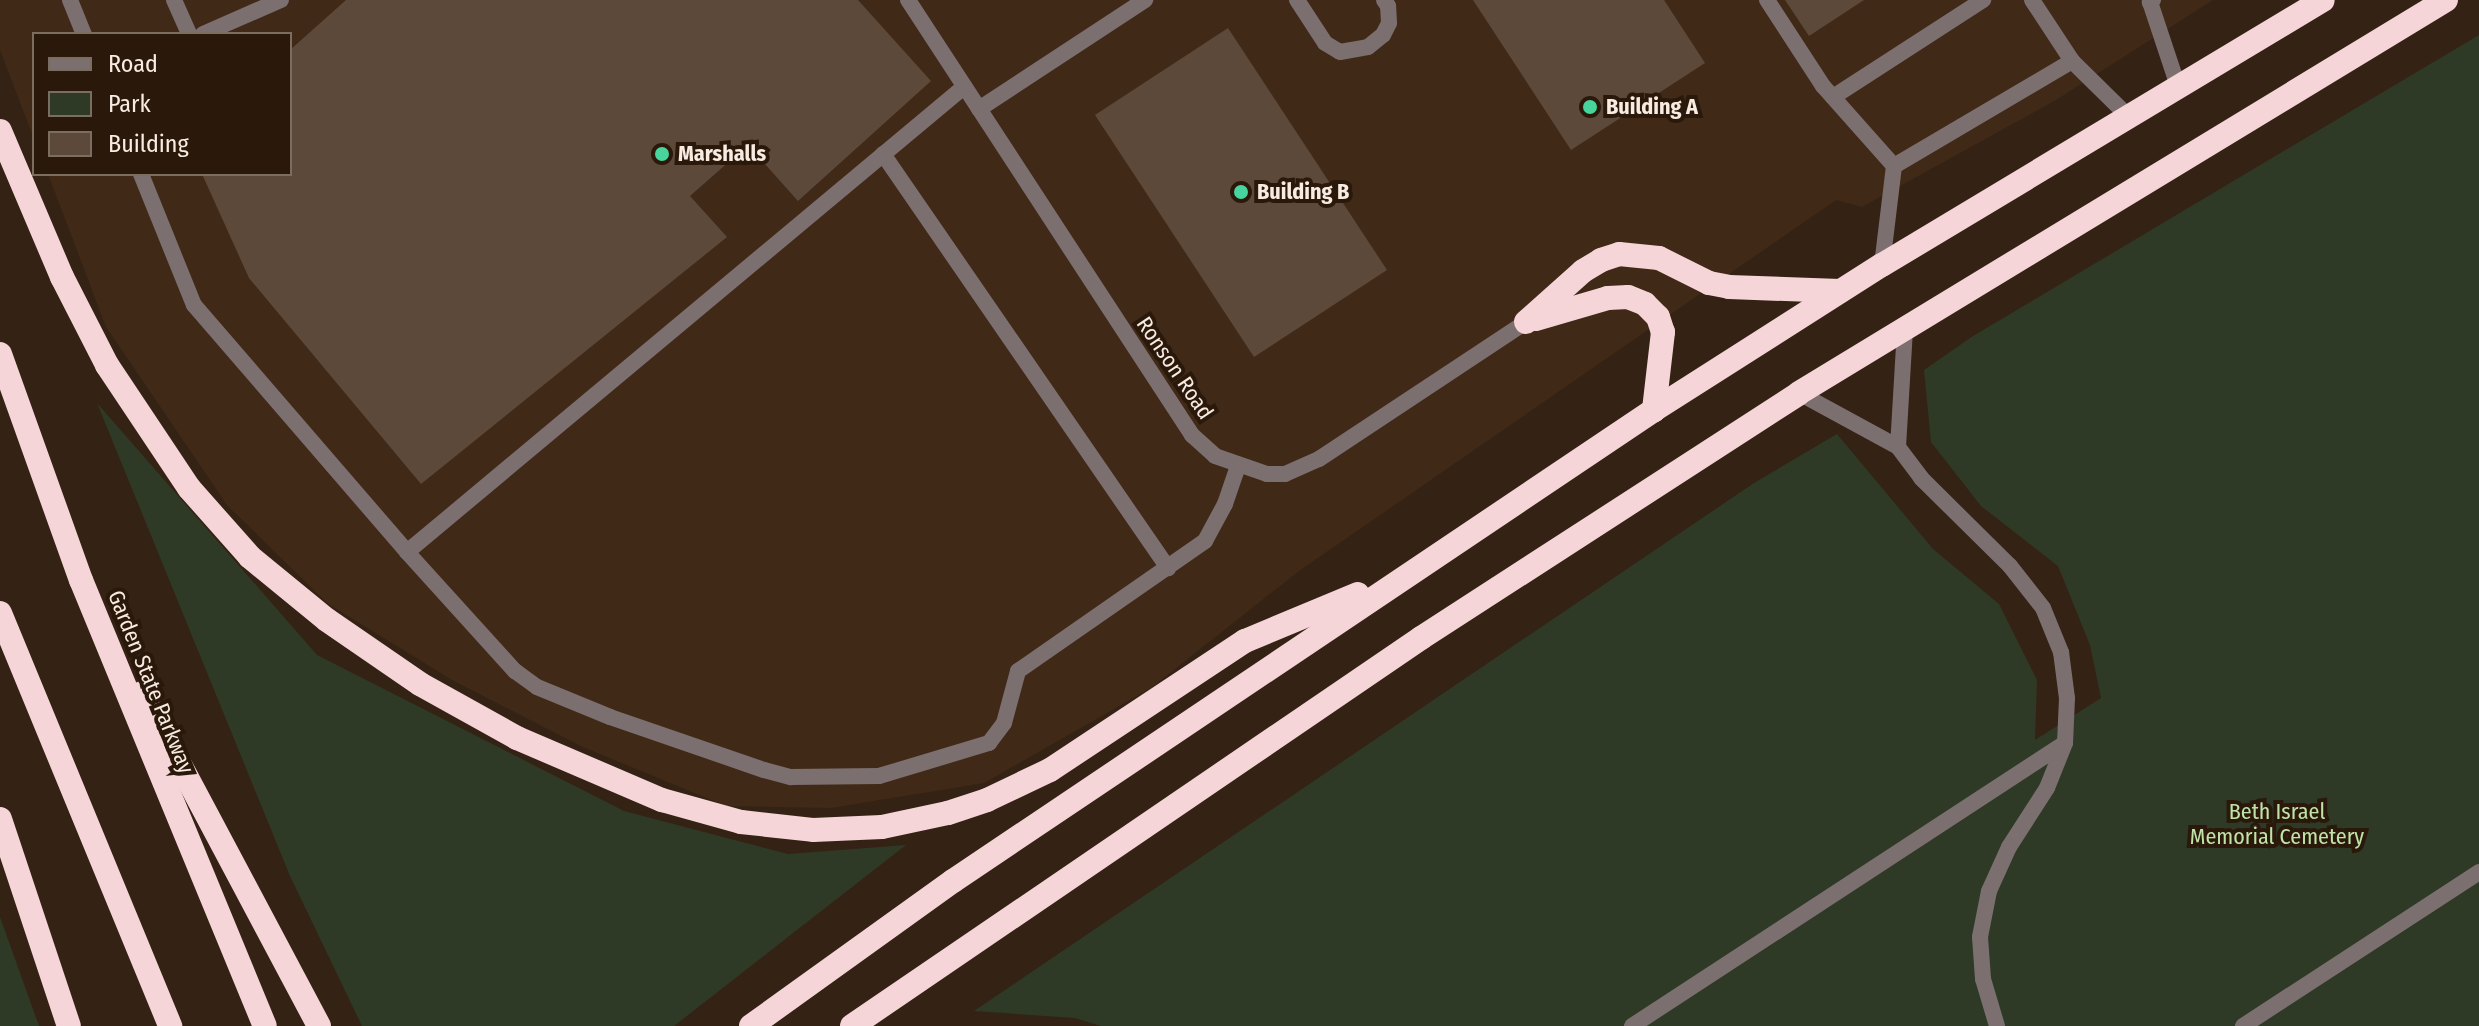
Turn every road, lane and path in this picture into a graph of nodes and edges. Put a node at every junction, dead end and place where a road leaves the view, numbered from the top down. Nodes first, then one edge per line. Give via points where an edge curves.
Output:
1 (70, 0) edge
2 (174, 0) edge
3 (281, 0) edge
4 (908, 0) edge
5 (1145, 0) edge
6 (1297, 0) edge
7 (1384, 0) edge
8 (1767, 0) edge
9 (1983, 0) edge
10 (2032, 0) edge
11 (2323, 0) edge
12 (2446, 0) edge
13 (2150, 1) edge
14 (83, 32) edge
15 (188, 32) edge
16 (208, 32) edge
17 (2072, 61) junction
18 (2178, 86) junction
19 (964, 87) junction
20 (1833, 97) junction
21 (979, 109) junction
22 (2128, 116) junction
23 (0, 131) edge
24 (883, 154) junction
25 (1894, 166) junction
26 (142, 176) edge
27 (1882, 265) junction
28 (1840, 291) junction
29 (1526, 322) junction
30 (1905, 328) junction
31 (0, 354) edge
32 (1799, 393) junction
33 (1654, 410) junction
34 (1898, 447) junction
35 (1238, 466) junction
36 (407, 552) junction
37 (1168, 568) junction
38 (1405, 575) junction
39 (81, 580) junction
40 (0, 613) edge
41 (2065, 743) junction
42 (0, 819) edge
43 (2479, 872) edge
44 (69, 1026) edge
45 (170, 1026) edge
46 (265, 1026) edge
47 (319, 1026) edge
48 (751, 1026) edge
49 (852, 1026) edge
50 (1632, 1026) edge
51 (1997, 1026) edge
52 (2243, 1026) edge

1 - 14 street
2 - 15 street
3 - 16 street
4 - 19 street, Ronson Road
5 - 21 street
6 - 7 street via 1325,43 1340,52 1368,47 1383,35 1389,23
8 - 20 street
9 - 20 street
10 - 17 street
11 - 18 highway
12 - 30 highway
13 - 18 street
17 - 22 street
17 - 25 street
18 - 22 highway
19 - 21 street, Ronson Road
19 - 24 street
20 - 25 street
21 - 35 street, Ronson Road via 1192,435 1215,456
22 - 27 highway
23 - 38 highway via 62,277 114,375 189,488 250,557 369,652 445,699 530,744 662,800 741,822 813,830 882,827 948,813 1050,770 1245,641
24 - 36 street
24 - 37 street
25 - 27 street
26 - 36 street via 194,305
27 - 28 highway
28 - 29 highway via 1729,287 1659,258 1619,254 1583,271
28 - 33 highway
29 - 33 highway via 1608,298 1628,297 1645,304 1663,332
29 - 35 street, Ronson Road via 1319,459 1285,474
30 - 32 highway
30 - 34 street
31 - 39 highway, Garden State Parkway
32 - 34 street
32 - 49 highway via 1421,638
33 - 38 highway
34 - 41 street via 2043,608 2061,652
35 - 37 street via 1205,541
36 - 37 street via 515,671 537,687 791,777 879,776 989,743 1004,723 1018,671
38 - 48 highway via 953,881
39 - 46 highway, Garden State Parkway
39 - 47 highway
40 - 45 highway
41 - 50 street
41 - 51 street via 2047,788 2009,847 1989,891 1980,937 1983,979
42 - 44 highway
43 - 52 street

